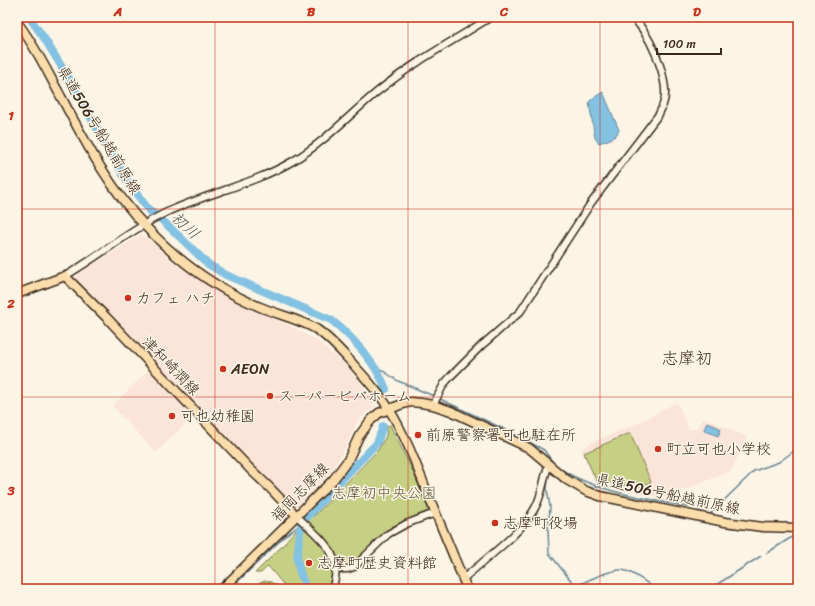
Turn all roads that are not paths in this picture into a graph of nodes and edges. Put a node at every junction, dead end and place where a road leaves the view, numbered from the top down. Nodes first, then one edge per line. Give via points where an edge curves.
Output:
1 (491, 17) edge
2 (633, 17) edge
3 (17, 22) edge
4 (145, 223) junction
5 (65, 276) junction
6 (17, 294) edge
7 (433, 405) junction
8 (389, 408) junction
9 (549, 464) junction
10 (436, 512) junction
11 (294, 513) junction
12 (798, 528) edge
13 (336, 569) junction
14 (463, 579) junction
15 (222, 589) edge
16 (332, 589) edge
17 (467, 589) edge

1 - 4 street via 402,73 321,142 293,162
2 - 7 street via 644,29 661,70 665,93 659,114 586,209 520,312 458,367 444,384
3 - 4 main road, 県道506号船越前原線 via 33,45 106,176 119,195
4 - 5 street
4 - 8 main road, 県道506号船越前原線 via 180,259 203,276 261,308 302,321 331,340
5 - 6 main road
5 - 11 main road, 津和崎潤線
7 - 8 main road, 県道506号船越前原線 via 411,402
7 - 9 main road, 県道506号船越前原線 via 529,448
8 - 10 main road
8 - 11 main road, 福岡志摩線 via 379,413 361,432 340,471
9 - 12 main road, 県道506号船越前原線 via 568,480 600,496 747,525
9 - 14 street via 540,498 531,515 518,531
10 - 13 street via 388,534 354,567
10 - 14 main road
11 - 13 street via 327,546
11 - 15 main road, 福岡志摩線
13 - 16 street
14 - 17 main road

